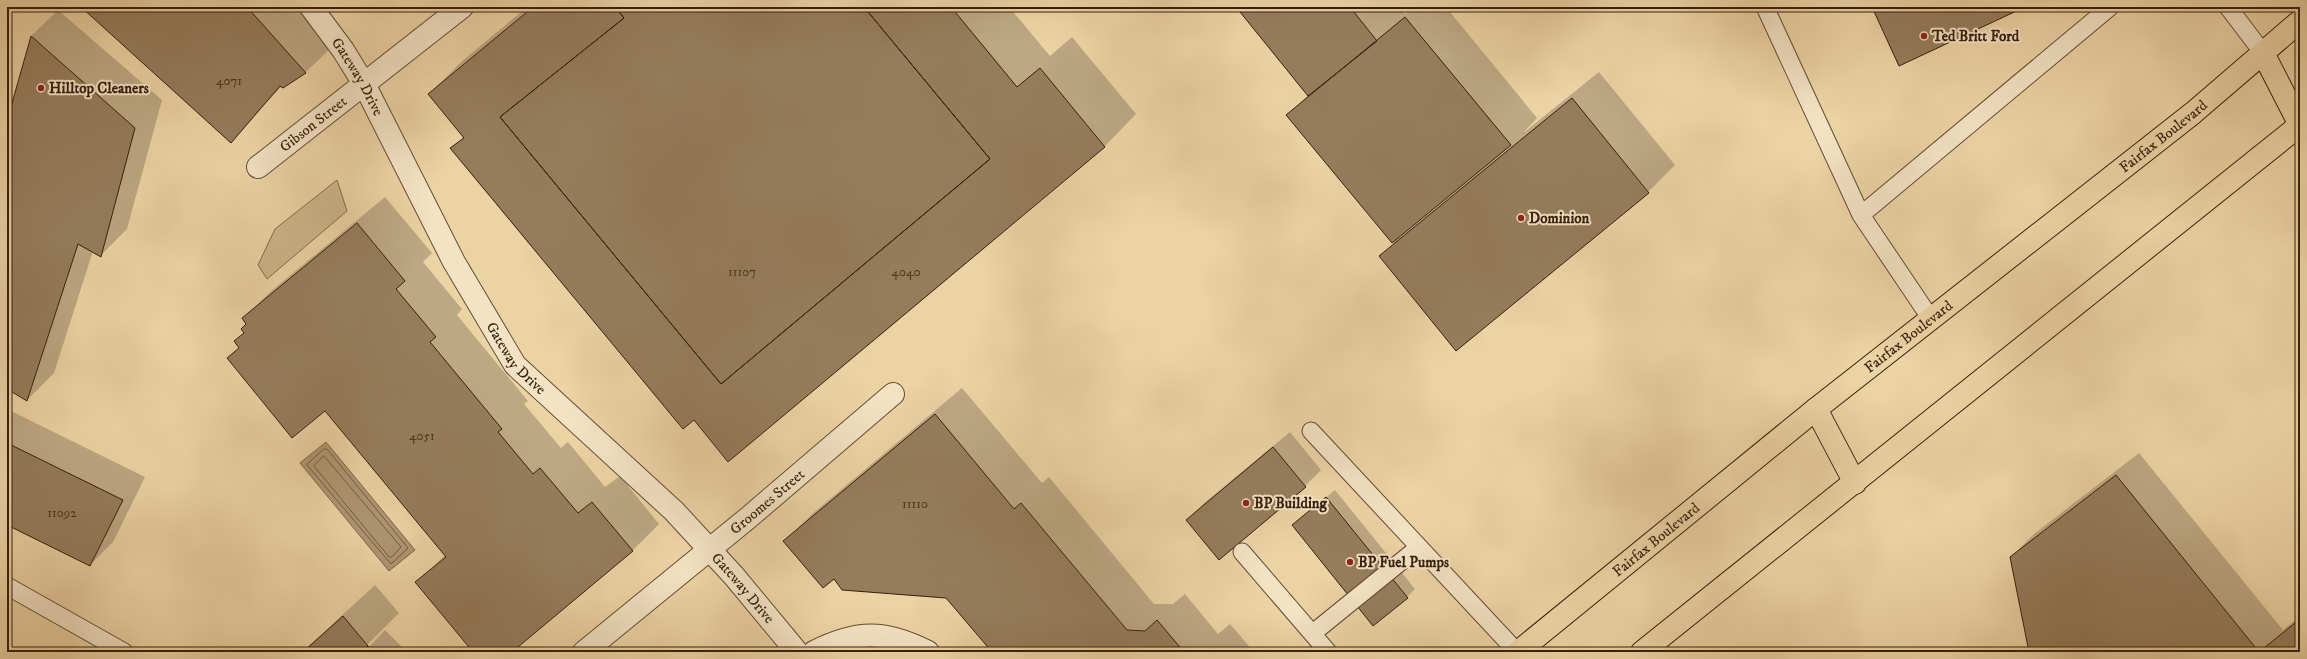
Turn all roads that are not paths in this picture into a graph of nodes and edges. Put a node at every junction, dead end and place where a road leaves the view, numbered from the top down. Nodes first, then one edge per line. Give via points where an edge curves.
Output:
1 (311, 7) edge
2 (462, 7) edge
3 (1766, 7) edge
4 (2110, 7) edge
5 (2228, 7) edge
6 (2300, 22) edge
7 (2263, 53) junction
8 (364, 84) junction
9 (2300, 125) edge
10 (258, 167) dead end
11 (1861, 215) junction
12 (1931, 319) junction
13 (893, 394) dead end
14 (1816, 409) junction
15 (1311, 431) dead end
16 (1855, 482) junction
17 (1419, 547) junction
18 (709, 548) junction
19 (1242, 552) dead end
20 (7, 586) edge
21 (1313, 633) junction
22 (124, 652) edge
23 (584, 652) edge
24 (797, 652) edge
25 (814, 652) edge
26 (928, 652) edge
27 (1328, 652) edge
28 (1517, 652) edge
29 (1642, 652) edge

1 - 8 street, Gateway Drive
2 - 8 street, Gibson Street
3 - 11 lane
4 - 11 lane
5 - 7 lane
6 - 7 main road, Fairfax Boulevard
7 - 9 main road
7 - 12 main road, Fairfax Boulevard via 2194,113
8 - 10 street, Gibson Street
8 - 18 street, Gateway Drive via 454,262 515,365 674,511
9 - 16 main road
11 - 12 lane
12 - 14 main road, Fairfax Boulevard
13 - 18 street, Groomes Street via 748,518
14 - 16 main road
14 - 28 main road, Fairfax Boulevard
15 - 17 lane
16 - 29 main road
17 - 21 lane
17 - 28 lane
18 - 23 street, Groomes Street
18 - 24 street, Gateway Drive
19 - 21 lane
20 - 22 lane
21 - 27 lane
25 - 26 street via 835,641 869,635 904,640

